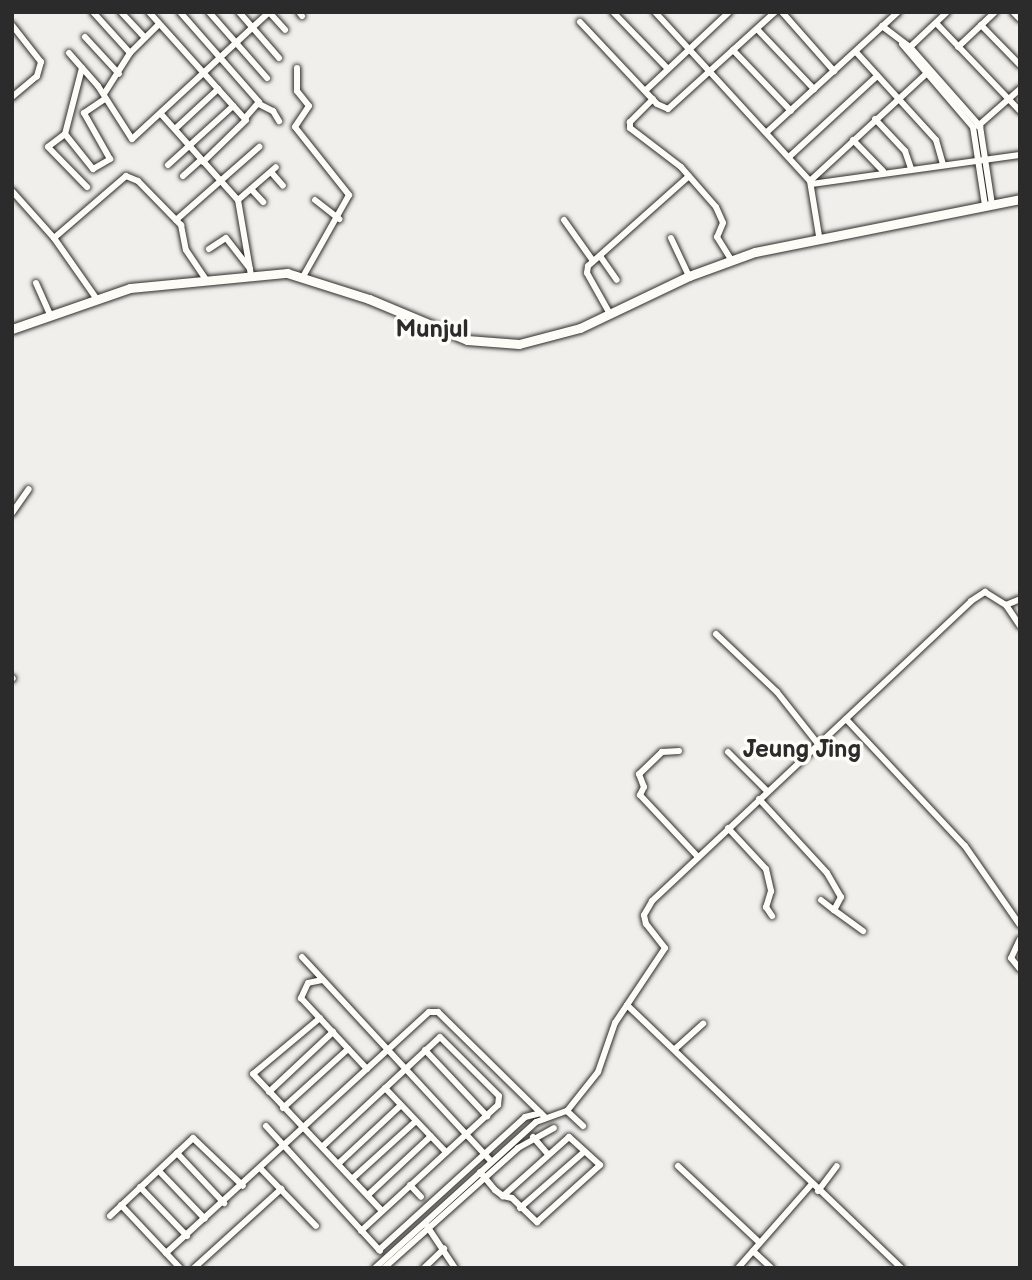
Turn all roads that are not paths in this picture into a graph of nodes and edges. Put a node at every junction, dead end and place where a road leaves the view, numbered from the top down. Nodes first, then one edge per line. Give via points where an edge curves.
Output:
1 (93, 12) edge
2 (121, 12) edge
3 (149, 12) edge
4 (180, 12) edge
5 (209, 12) edge
6 (239, 12) edge
7 (269, 12) edge
8 (613, 12) edge
9 (655, 12) edge
10 (729, 12) edge
11 (775, 12) edge
12 (782, 12) edge
13 (898, 12) edge
14 (947, 12) edge
15 (995, 12) edge
16 (1013, 12) edge
17 (1020, 19) edge
18 (580, 22) dead end
19 (936, 23) junction
20 (159, 24) junction
21 (981, 25) junction
22 (12, 26) edge
23 (883, 26) junction
24 (252, 27) junction
25 (757, 29) junction
26 (285, 30) dead end
27 (85, 37) dead end
28 (145, 38) junction
29 (235, 42) junction
30 (958, 47) junction
31 (690, 50) junction
32 (733, 50) junction
33 (907, 50) junction
34 (856, 52) junction
35 (69, 53) dead end
36 (130, 53) junction
37 (219, 57) junction
38 (279, 58) dead end
39 (1020, 65) edge
40 (82, 68) junction
41 (297, 68) dead end
42 (668, 69) junction
43 (202, 71) junction
44 (834, 71) junction
45 (711, 72) junction
46 (119, 74) junction
47 (925, 75) junction
48 (877, 76) junction
49 (267, 78) dead end
50 (98, 86) junction
51 (218, 89) junction
52 (814, 89) junction
53 (1020, 89) edge
54 (646, 90) junction
55 (12, 97) edge
56 (104, 97) junction
57 (653, 99) junction
58 (898, 99) junction
59 (1009, 99) junction
60 (259, 104) junction
61 (93, 105) junction
62 (233, 106) junction
63 (791, 111) junction
64 (1020, 111) edge
65 (161, 114) junction
66 (245, 118) junction
67 (875, 119) junction
68 (279, 121) dead end
69 (976, 126) junction
70 (175, 129) junction
71 (767, 132) junction
72 (65, 134) junction
73 (853, 140) junction
74 (189, 145) junction
75 (259, 146) dead end
76 (1019, 156) edge
77 (789, 157) junction
78 (980, 160) junction
79 (202, 161) junction
80 (943, 164) junction
81 (168, 165) dead end
82 (911, 168) junction
83 (883, 171) junction
84 (183, 176) dead end
85 (689, 176) junction
86 (220, 181) junction
87 (811, 183) junction
88 (283, 186) dead end
89 (87, 187) dead end
90 (251, 188) junction
91 (12, 191) edge
92 (238, 200) junction
93 (315, 200) dead end
94 (1020, 200) edge
95 (263, 202) dead end
96 (988, 205) junction
97 (339, 219) junction
98 (176, 220) junction
99 (565, 220) dead end
100 (819, 236) junction
101 (54, 238) junction
102 (671, 239) dead end
103 (209, 249) dead end
104 (600, 256) junction
105 (593, 261) junction
106 (732, 261) junction
107 (251, 273) junction
108 (304, 275) junction
109 (689, 276) junction
110 (205, 278) junction
111 (617, 280) dead end
112 (36, 283) dead end
113 (96, 298) junction
114 (610, 314) junction
115 (50, 315) junction
116 (12, 329) edge
117 (29, 489) dead end
118 (12, 513) edge
119 (1020, 599) edge
120 (1006, 605) junction
121 (1020, 626) edge
122 (716, 634) dead end
123 (846, 719) junction
124 (819, 745) junction
125 (680, 751) dead end
126 (728, 752) dead end
127 (767, 791) junction
128 (758, 799) junction
129 (728, 828) junction
130 (698, 857) junction
131 (821, 900) dead end
132 (834, 910) junction
133 (772, 916) dead end
134 (1020, 925) edge
135 (863, 931) dead end
136 (1020, 939) edge
137 (302, 957) dead end
138 (1020, 969) edge
139 (322, 980) junction
140 (627, 1005) junction
141 (320, 1018) junction
142 (703, 1024) dead end
143 (333, 1032) junction
144 (348, 1048) junction
145 (675, 1049) junction
146 (425, 1050) junction
147 (387, 1051) junction
148 (367, 1069) junction
149 (405, 1070) junction
150 (385, 1088) junction
151 (517, 1091) junction
152 (269, 1092) junction
153 (501, 1101) junction
154 (401, 1105) junction
155 (283, 1108) junction
156 (567, 1111) junction
157 (543, 1115) junction
158 (487, 1116) junction
159 (416, 1121) junction
160 (266, 1126) dead end
161 (583, 1126) dead end
162 (303, 1128) junction
163 (554, 1129) dead end
164 (466, 1135) junction
165 (431, 1136) junction
166 (533, 1137) junction
167 (283, 1147) junction
168 (321, 1147) junction
169 (585, 1151) junction
170 (446, 1152) junction
171 (177, 1153) junction
172 (548, 1154) junction
173 (485, 1156) junction
174 (496, 1160) junction
175 (338, 1164) junction
176 (678, 1166) dead end
177 (837, 1166) dead end
178 (261, 1169) junction
179 (159, 1171) junction
180 (482, 1175) junction
181 (352, 1179) junction
182 (410, 1185) junction
183 (811, 1185) junction
184 (243, 1186) junction
185 (140, 1187) junction
186 (281, 1189) junction
187 (818, 1191) junction
188 (368, 1195) junction
189 (503, 1196) junction
190 (421, 1197) dead end
191 (224, 1203) junction
192 (121, 1205) junction
193 (520, 1208) junction
194 (382, 1211) junction
195 (422, 1212) junction
196 (110, 1216) dead end
197 (205, 1219) junction
198 (427, 1222) junction
199 (316, 1226) dead end
200 (361, 1231) junction
201 (187, 1236) junction
202 (759, 1242) junction
203 (444, 1249) junction
204 (379, 1250) junction
205 (752, 1251) junction
206 (166, 1253) junction
207 (391, 1256) junction
208 (180, 1268) edge
209 (194, 1268) edge
210 (375, 1268) edge
211 (384, 1268) edge
212 (424, 1268) edge
213 (455, 1268) edge
214 (738, 1268) edge
215 (771, 1268) edge
216 (901, 1268) edge

1 - 36 street
2 - 28 street
3 - 20 street
4 - 37 street
5 - 29 street
6 - 24 street
7 - 24 street
7 - 26 street
8 - 42 street
9 - 31 street
10 - 31 street
11 - 25 street
12 - 44 street
13 - 23 street
14 - 19 street
15 - 21 street
16 - 17 street
18 - 54 street
19 - 30 street
19 - 33 street
20 - 28 street
20 - 43 street
21 - 30 street
21 - 39 street
22 - 55 street via 38,56 41,69
23 - 33 street
23 - 34 street
24 - 29 street
24 - 38 street
25 - 32 street
25 - 52 street
27 - 46 street
28 - 36 street
29 - 37 street
29 - 49 street
30 - 59 street
31 - 42 street
31 - 45 street
32 - 45 street
32 - 63 street
33 - 47 street
33 - 69 street
34 - 44 street
34 - 48 street
35 - 40 street
36 - 46 street
37 - 43 street
37 - 60 street
40 - 50 street
40 - 72 street
41 - 97 street via 296,88 309,106 295,127 349,195
42 - 54 street
43 - 51 street
43 - 65 street
44 - 52 street
45 - 57 street via 668,109
45 - 71 street
46 - 56 street
47 - 58 street
47 - 69 street
48 - 58 street
48 - 77 street
50 - 56 street
50 - 61 street
51 - 62 street
51 - 70 street
52 - 63 street
53 - 59 street
54 - 57 street
56 - 61 street
56 - 65 street via 132,139
57 - 85 street via 628,124
58 - 67 street
58 - 80 street via 936,140
59 - 64 street
59 - 69 street
60 - 66 street
60 - 68 street via 273,111
61 - 72 street via 85,113 110,159 93,169
62 - 66 street
62 - 74 street
63 - 71 street
65 - 70 street
66 - 79 street via 244,125
67 - 73 street
67 - 82 street via 905,151
69 - 78 street
70 - 74 street
71 - 77 street
72 - 89 street via 48,147
73 - 83 street
73 - 87 street
74 - 79 street
74 - 81 street
75 - 86 street
76 - 78 street
77 - 87 street
78 - 80 street
78 - 96 street
79 - 84 street
79 - 86 street
80 - 82 street
82 - 83 street
83 - 87 street
85 - 104 street
85 - 106 street via 720,214 723,223 717,237
86 - 92 street
86 - 98 street
87 - 100 street
88 - 90 street via 274,170
90 - 92 street
90 - 95 street
91 - 101 street
92 - 107 street
93 - 97 street
94 - 96 street
96 - 100 street
97 - 108 street
98 - 101 street via 138,181 124,176
98 - 110 street via 183,228 186,250
99 - 105 street
100 - 106 street
101 - 113 street
102 - 109 street
103 - 107 street via 226,238
104 - 105 street
104 - 111 street
105 - 114 street via 587,273
106 - 109 street
107 - 108 street
107 - 110 street
108 - 114 street via 485,344 550,337
109 - 114 street
110 - 113 street via 130,288
112 - 115 street
113 - 115 street
115 - 116 street
117 - 118 street
119 - 120 street
120 - 121 street
120 - 123 street via 981,593
122 - 124 street via 777,692
123 - 124 street
123 - 134 street via 965,846
124 - 127 street
125 - 130 street via 662,752 639,774 644,789 639,794
126 - 127 street
127 - 128 street
128 - 129 street
128 - 132 street via 827,873 841,897
129 - 130 street
129 - 133 street via 769,874 766,908
130 - 140 street via 646,909 646,924 665,948
131 - 132 street
132 - 135 street
136 - 138 street via 1011,958
137 - 139 street
139 - 141 street via 309,983 301,994
139 - 147 street
140 - 145 street
140 - 156 street via 608,1037 602,1066
141 - 143 street
141 - 152 street via 255,1071 255,1078
142 - 145 street
143 - 144 street
143 - 152 street
144 - 148 street
144 - 155 street
145 - 183 street
146 - 149 street
146 - 153 street via 440,1037 445,1039
146 - 158 street
147 - 148 street
147 - 149 street
147 - 151 street via 434,1011
148 - 162 street
149 - 150 street
149 - 164 street
150 - 154 street
150 - 168 street
151 - 153 street
151 - 157 street
152 - 155 street
153 - 158 street
154 - 159 street
154 - 175 street
155 - 162 street
156 - 157 street
156 - 161 street
157 - 173 street via 528,1115
157 - 174 street
158 - 164 street
159 - 165 street
159 - 181 street
160 - 167 street
162 - 167 street
162 - 168 street
163 - 166 street
164 - 170 street
164 - 173 street
165 - 170 street
165 - 188 street
166 - 172 street
166 - 174 street
167 - 178 street
167 - 200 street
168 - 175 street
169 - 172 street via 569,1138
169 - 193 street
169 - 193 street via 599,1168 560,1203 537,1222
170 - 182 street
171 - 179 street
171 - 184 street via 197,1138
171 - 191 street
172 - 189 street
173 - 174 street
173 - 195 street
174 - 180 street
175 - 181 street
176 - 202 street
177 - 187 street
178 - 184 street
178 - 186 street
179 - 185 street
179 - 197 street
180 - 189 street
180 - 198 street
181 - 188 street
182 - 190 street
182 - 194 street
183 - 187 street
183 - 202 street
184 - 191 street
185 - 192 street
185 - 201 street
186 - 199 street
186 - 209 street
187 - 216 street
188 - 194 street
189 - 193 street
191 - 197 street
192 - 196 street
192 - 206 street
194 - 200 street
195 - 198 street
195 - 204 street
197 - 201 street
198 - 203 street
198 - 207 street
200 - 204 street
201 - 206 street
202 - 205 street
203 - 212 street
203 - 213 street
204 - 207 street
205 - 214 street
205 - 215 street
206 - 208 street
207 - 210 street
207 - 211 street

